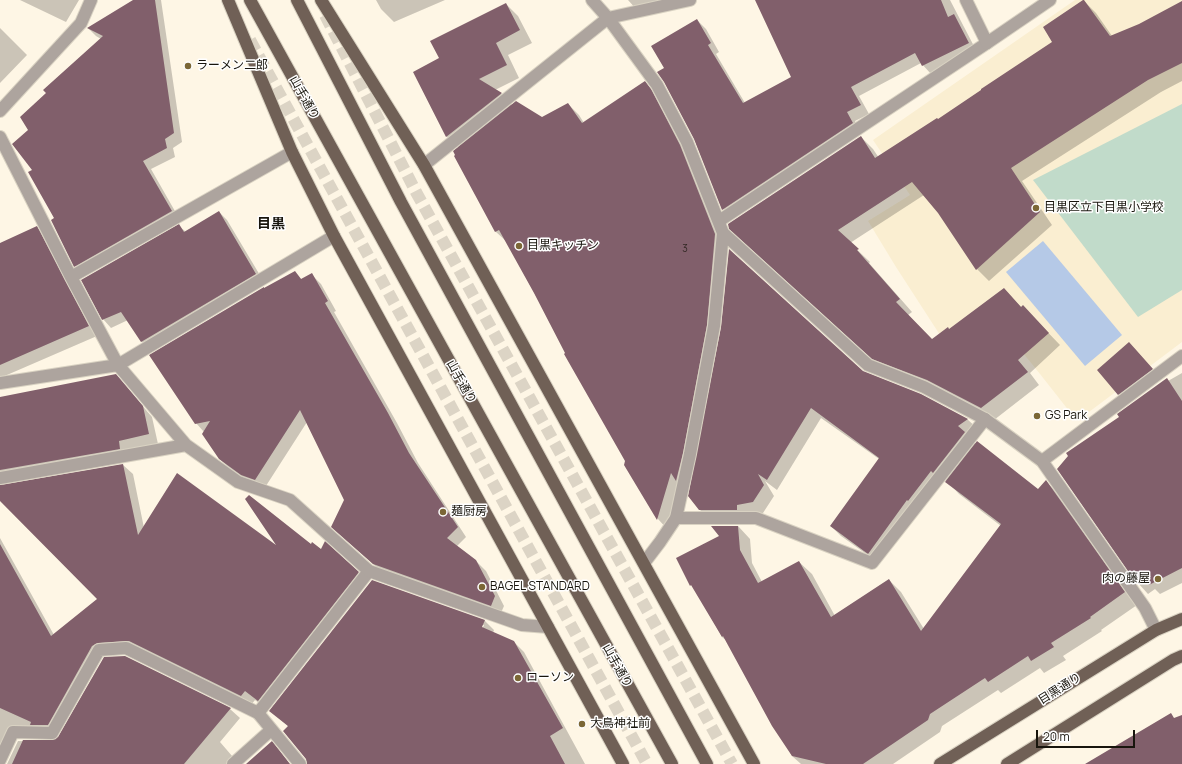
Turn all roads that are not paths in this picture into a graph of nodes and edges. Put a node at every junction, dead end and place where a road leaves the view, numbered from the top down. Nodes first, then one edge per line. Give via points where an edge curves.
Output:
1 (91, 0) edge
2 (228, 0) edge
3 (250, 0) edge
4 (297, 0) edge
5 (321, 0) edge
6 (592, 0) edge
7 (690, 0) edge
8 (966, 0) edge
9 (1050, 0) edge
10 (608, 18) junction
11 (988, 42) junction
12 (0, 111) edge
13 (0, 137) edge
14 (292, 152) junction
15 (424, 165) junction
16 (719, 221) junction
17 (723, 233) junction
18 (334, 236) junction
19 (71, 277) junction
20 (1182, 356) edge
21 (118, 365) junction
22 (0, 382) edge
23 (985, 419) junction
24 (186, 445) junction
25 (1042, 461) junction
26 (0, 478) edge
27 (676, 518) junction
28 (644, 563) junction
29 (370, 571) junction
30 (1182, 619) edge
31 (548, 627) junction
32 (1156, 630) junction
33 (1182, 656) edge
34 (258, 714) junction
35 (271, 730) junction
36 (0, 760) edge
37 (232, 764) edge
38 (300, 764) edge
39 (624, 764) edge
40 (672, 764) edge
41 (707, 764) edge
42 (754, 764) edge
43 (940, 764) edge
44 (1007, 764) edge

1 - 12 street via 81,23
2 - 14 main road
3 - 40 main road, 山手通り
4 - 41 main road via 401,202
5 - 15 main road
6 - 10 street
7 - 10 street
8 - 11 street
9 - 11 street
10 - 15 street
10 - 16 street via 657,85 687,142
11 - 16 street
13 - 19 street
14 - 18 main road
14 - 19 street
15 - 28 main road
16 - 17 street
17 - 23 street via 868,365 924,387
17 - 27 street via 714,326
18 - 21 street
18 - 31 main road
19 - 21 street
20 - 25 street
21 - 22 street
21 - 24 street
23 - 25 street
23 - 27 street via 872,563 756,518
24 - 26 street
24 - 29 street via 238,482 290,500
25 - 32 street via 1145,608
27 - 28 street
28 - 42 main road
29 - 31 street via 522,625
29 - 34 street
30 - 32 main road, 目黒通り
31 - 39 main road
32 - 43 main road, 目黒通り
33 - 44 main road
34 - 35 street
34 - 36 street via 126,648 99,650 52,733 13,732
35 - 37 street
35 - 38 street

